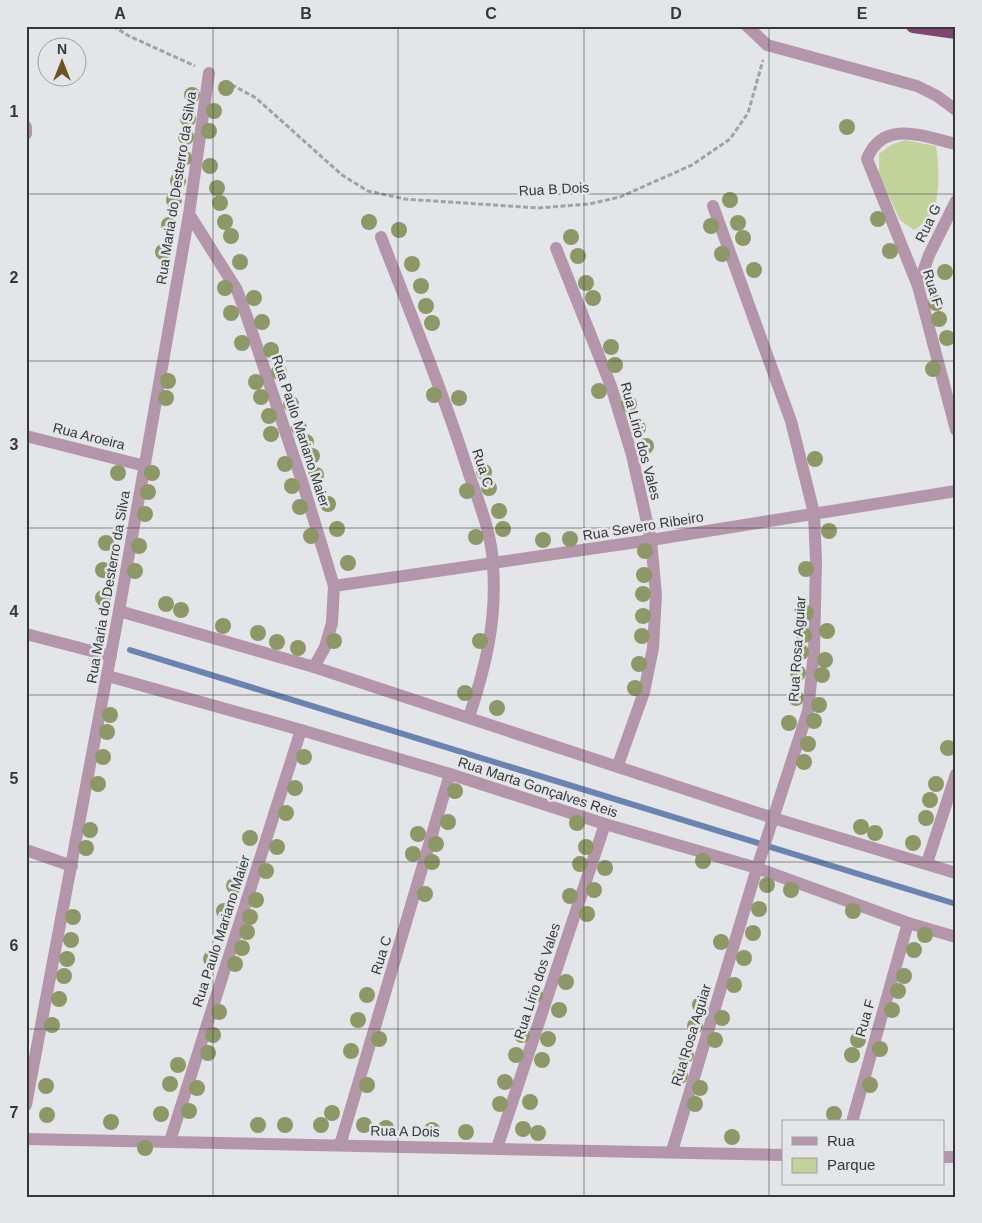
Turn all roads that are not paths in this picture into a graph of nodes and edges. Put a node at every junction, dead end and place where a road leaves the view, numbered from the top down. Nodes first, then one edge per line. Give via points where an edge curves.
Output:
1 (747, 26) edge
2 (913, 26) edge
3 (956, 32) edge
4 (209, 73) road end
5 (956, 110) edge
6 (956, 144) edge
7 (956, 201) edge
8 (713, 206) dead end
9 (189, 214) junction
10 (381, 237) dead end
11 (556, 248) dead end
12 (918, 286) junction
13 (956, 430) edge
14 (26, 436) edge
15 (144, 466) junction
16 (956, 491) edge
17 (814, 513) junction
18 (651, 540) junction
19 (493, 563) junction
20 (334, 586) junction
21 (118, 612) junction
22 (26, 634) edge
23 (111, 656) junction
24 (314, 668) junction
25 (108, 676) junction
26 (469, 717) junction
27 (301, 730) junction
28 (618, 765) junction
29 (450, 774) junction
30 (956, 774) edge
31 (773, 818) junction
32 (605, 824) junction
33 (26, 850) edge
34 (927, 863) junction
35 (72, 866) junction
36 (757, 868) junction
37 (956, 873) edge
38 (908, 923) junction
39 (956, 937) edge
40 (26, 1105) edge
41 (853, 1120) edge
42 (26, 1139) edge
43 (170, 1141) junction
44 (340, 1145) junction
45 (497, 1148) junction
46 (672, 1151) junction
47 (782, 1155) edge

1 - 5 street via 767,45 917,86
2 - 3 highway
4 - 9 street, Rua Maria do Desterro da Silva
6 - 12 street, Rua F via 919,134 900,134 883,138 872,148 867,159
7 - 12 street, Rua G via 933,246
8 - 17 street, Rua Rosa Aguiar via 791,420
9 - 15 street, Rua Maria do Desterro da Silva
9 - 20 street, Rua Paulo Mariano Maier via 224,267 240,299
10 - 19 street, Rua C via 452,420 484,516
11 - 18 street, Rua Lírio dos Vales via 611,386 632,454
12 - 13 street, Rua F
14 - 15 street, Rua Aroeira
15 - 21 street, Rua Maria do Desterro da Silva
16 - 17 street, Rua Severo Ribeiro
17 - 18 street, Rua Severo Ribeiro
17 - 31 street, Rua Rosa Aguiar via 816,596 808,711
18 - 19 street, Rua Severo Ribeiro
18 - 28 street, Rua Lírio dos Vales via 656,595 653,648 644,692
19 - 20 street, Rua Severo Ribeiro
19 - 26 street, Rua C via 493,615 487,659
20 - 24 street, Rua Paulo Mariano Maier via 332,623
21 - 23 street, Rua Maria do Desterro da Silva
21 - 24 street
22 - 23 street
23 - 25 street, Rua Maria do Desterro da Silva
24 - 26 street
25 - 27 street, Rua Marta Gonçalves Reis
25 - 35 street, Rua Maria do Desterro da Silva
26 - 28 street
27 - 29 street, Rua Marta Gonçalves Reis
27 - 43 street, Rua Paulo Mariano Maier
28 - 31 street
29 - 32 street, Rua Marta Gonçalves Reis
29 - 44 street, Rua C
30 - 34 street
31 - 34 street
31 - 36 street, Rua Rosa Aguiar
32 - 36 street, Rua Marta Gonçalves Reis
32 - 45 street, Rua Lírio dos Vales
33 - 35 street
34 - 37 street
35 - 40 street, Rua Maria do Desterro da Silva
36 - 38 street, Rua Marta Gonçalves Reis
36 - 46 street, Rua Rosa Aguiar
38 - 39 street, Rua Marta Gonçalves Reis
38 - 41 street, Rua F
42 - 43 street, Rua A Dois
43 - 44 street, Rua A Dois
44 - 45 street, Rua A Dois
45 - 46 street, Rua A Dois
46 - 47 street, Rua A Dois

